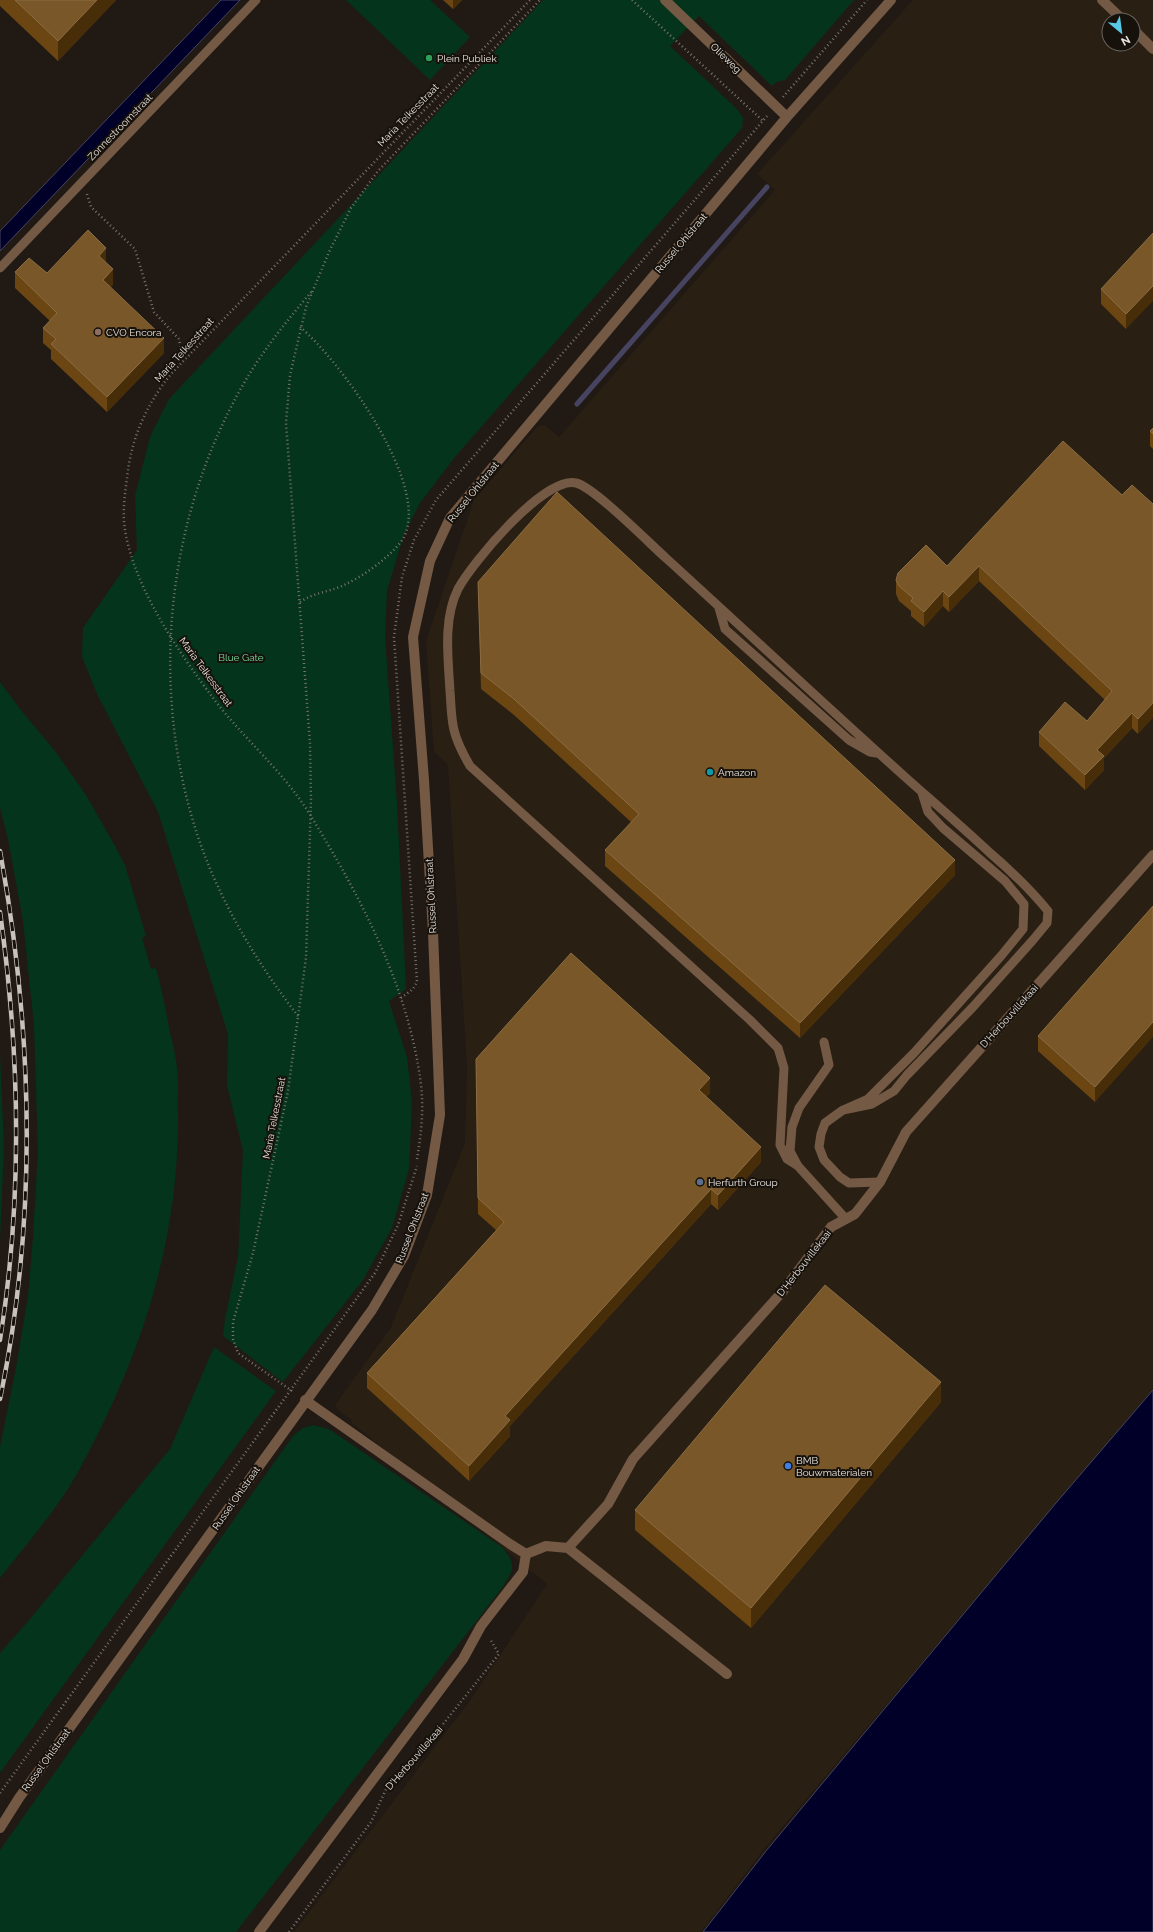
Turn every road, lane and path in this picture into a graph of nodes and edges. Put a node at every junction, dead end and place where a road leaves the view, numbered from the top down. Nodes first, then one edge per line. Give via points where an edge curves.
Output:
1 (256, 0) edge
2 (530, 0) edge
3 (540, 0) edge
4 (632, 0) edge
5 (665, 0) edge
6 (867, 0) edge
7 (891, 0) edge
8 (1102, 0) edge
9 (1115, 12) edge
10 (1141, 37) edge
11 (1153, 49) edge
12 (792, 86) dead end
13 (787, 117) junction
14 (762, 121) dead end
15 (83, 182) junction
16 (0, 268) edge
17 (313, 289) junction
18 (300, 327) junction
19 (183, 361) junction
20 (300, 602) junction
21 (170, 635) junction
22 (922, 792) junction
23 (311, 818) junction
24 (1153, 855) edge
25 (298, 1017) junction
26 (824, 1042) dead end
27 (843, 1110) junction
28 (798, 1166) junction
29 (880, 1182) junction
30 (845, 1218) junction
31 (290, 1391) junction
32 (305, 1400) junction
33 (568, 1548) junction
34 (526, 1554) junction
35 (481, 1626) junction
36 (727, 1674) dead end
37 (0, 1793) edge
38 (0, 1828) edge
39 (259, 1932) edge
40 (289, 1932) edge

1 - 15 lane, Zonnestroomstraat
2 - 19 path, Maria Telkesstraat
3 - 17 path, Maria Telkesstraat via 378,171 351,208
4 - 14 path
5 - 13 street, Olieweg
6 - 12 path
7 - 13 street, Russel Ohlstraat
8 - 9 street
10 - 11 street
13 - 32 street, Russel Ohlstraat via 450,518 430,562 413,637 434,932 440,1115 427,1194 404,1256 372,1310
15 - 16 lane, Zonnestroomstraat
15 - 19 path via 91,207 135,249 154,312 179,339
17 - 18 path, Maria Telkesstraat
17 - 21 path via 284,323 250,374 217,436 194,496 176,572
18 - 20 path, Maria Telkesstraat via 290,375 286,423
18 - 20 path via 329,355 350,381 372,416 403,483 408,511 404,537 386,557 364,574 342,586 308,596
19 - 21 path, Maria Telkesstraat via 156,394 135,436 129,460 123,510 126,537 133,562 149,599
20 - 23 path, Maria Telkesstraat via 310,743
21 - 23 path, Maria Telkesstraat via 214,699 287,782
21 - 25 path via 176,743 193,821 208,864 233,916 258,959
22 - 27 lane via 928,812 1005,881 1024,904 1023,928 914,1053 868,1099
22 - 27 lane via 1036,895 1048,911 1047,923 894,1091 872,1104
22 - 28 lane via 595,494 576,483 562,485 539,496 466,573 454,597 448,627 453,727 470,766 778,1048 784,1068 780,1145 787,1159
23 - 25 path, Maria Telkesstraat via 306,958
23 - 31 path, Maria Telkesstraat via 366,914 401,998 422,1086 422,1125 416,1166 398,1225 375,1273
24 - 29 street, D'Herbouvillekaai via 906,1132
25 - 31 path, Maria Telkesstraat via 288,1091 276,1150 253,1253 233,1322 233,1340 238,1353
26 - 28 lane via 829,1065 799,1108 792,1127 790,1151
27 - 29 lane via 825,1123 820,1134 819,1147 824,1160 849,1183
28 - 30 lane
29 - 30 street, D'Herbouvillekaai via 855,1214
30 - 33 street, D'Herbouvillekaai via 831,1227 783,1291 633,1460 608,1504
31 - 37 path, Maria Telkesstraat
32 - 34 street
32 - 38 street, Russel Ohlstraat
33 - 34 street via 546,1546
33 - 36 street
34 - 35 street, D'Herbouvillekaai via 522,1572
35 - 39 street, D'Herbouvillekaai via 463,1659
35 - 40 path, D'Herbouvillekaai via 499,1654 432,1738 387,1787 371,1822

